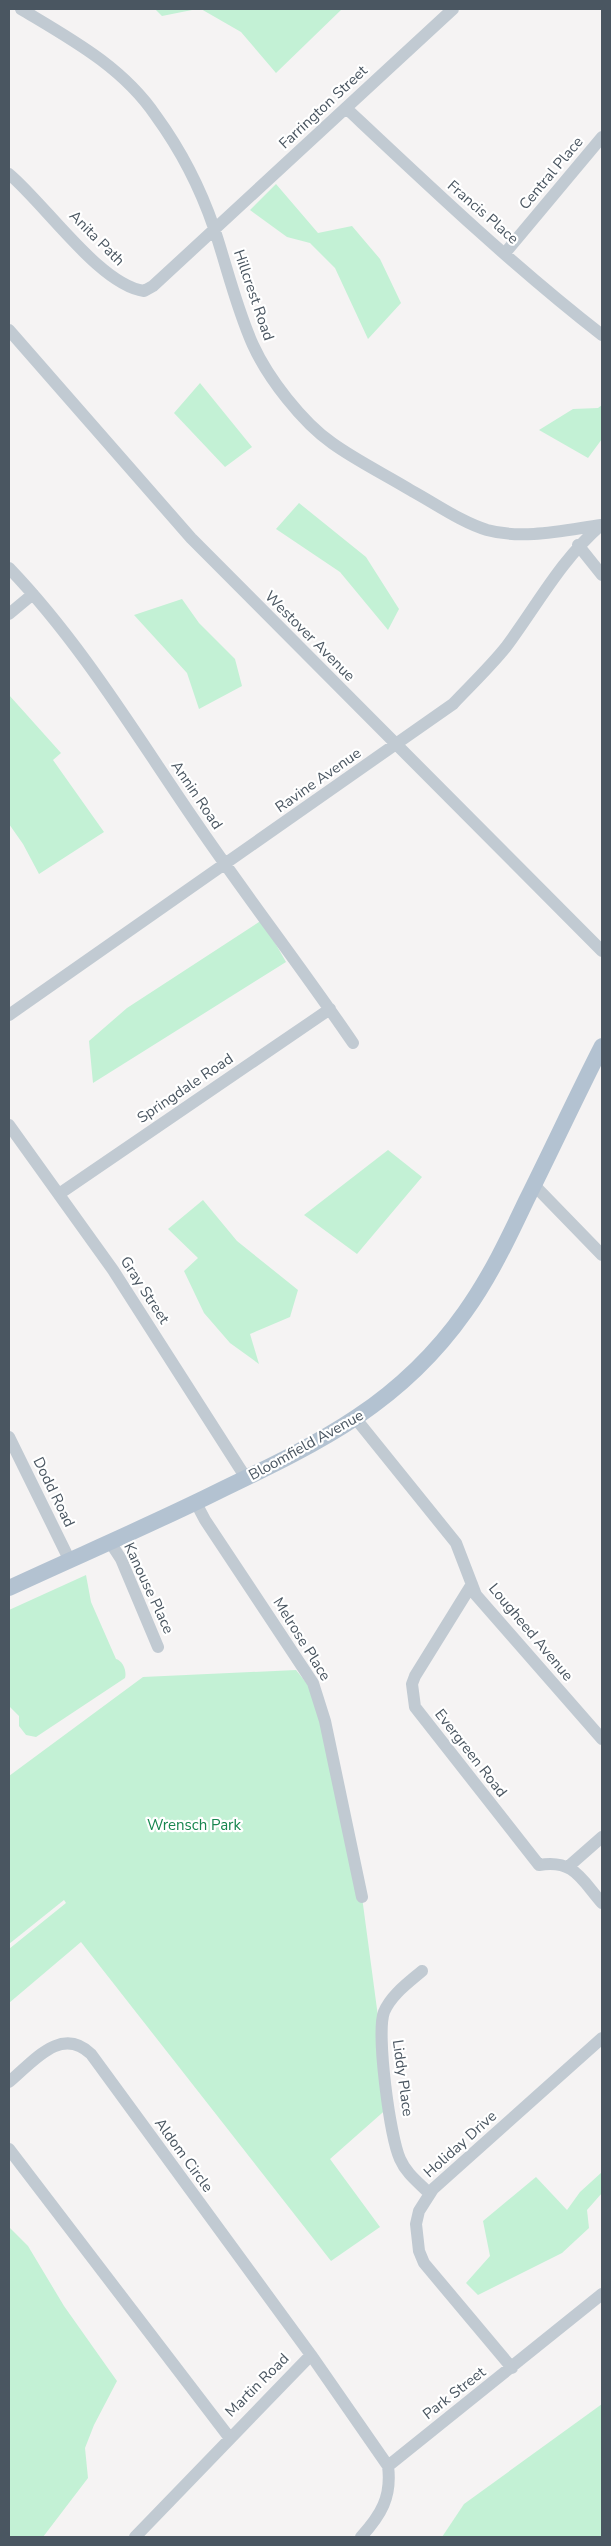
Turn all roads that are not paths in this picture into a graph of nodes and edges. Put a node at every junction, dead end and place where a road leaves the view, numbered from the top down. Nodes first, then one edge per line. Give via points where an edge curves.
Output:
1 (22, 9) edge
2 (453, 9) edge
3 (346, 108) junction
4 (602, 137) edge
5 (9, 174) edge
6 (215, 229) junction
7 (505, 254) junction
8 (9, 330) edge
9 (602, 334) edge
10 (602, 525) edge
11 (578, 545) junction
12 (9, 568) edge
13 (602, 575) edge
14 (33, 594) junction
15 (9, 614) edge
16 (396, 746) junction
17 (224, 864) junction
18 (602, 951) edge
19 (330, 1009) junction
20 (9, 1015) edge
21 (353, 1043) dead end
22 (600, 1056) edge
23 (9, 1125) edge
24 (534, 1186) junction
25 (59, 1194) junction
26 (602, 1255) edge
27 (356, 1419) junction
28 (9, 1438) edge
29 (246, 1478) junction
30 (196, 1502) junction
31 (110, 1542) junction
32 (70, 1560) junction
33 (472, 1584) junction
34 (9, 1588) edge
35 (158, 1647) dead end
36 (602, 1739) edge
37 (602, 1837) edge
38 (569, 1866) junction
39 (362, 1897) dead end
40 (602, 1903) edge
41 (422, 1971) dead end
42 (602, 2038) edge
43 (9, 2082) edge
44 (9, 2149) edge
45 (429, 2193) junction
46 (602, 2294) edge
47 (311, 2355) junction
48 (512, 2368) junction
49 (229, 2437) junction
50 (388, 2466) junction
51 (135, 2537) edge
52 (361, 2537) edge

1 - 6 street, Hillcrest Road via 97,55 156,115 184,161
2 - 3 street, Farrington Street
3 - 6 street, Farrington Street
3 - 7 street, Francis Place
4 - 7 street, Central Place
5 - 6 street, Anita Path via 88,255 116,280 136,290 144,291 153,286
6 - 10 street, Hillcrest Road via 238,308 254,346 295,407 332,444 451,513 487,530 541,533
7 - 9 street, Francis Place
8 - 16 street, Westover Avenue via 191,538
10 - 11 street, Ravine Avenue
11 - 13 street
11 - 16 street, Ravine Avenue via 505,647 480,675 453,704
12 - 14 street, Annin Road
14 - 15 street
14 - 17 street, Annin Road via 76,648
16 - 17 street, Ravine Avenue
16 - 18 street, Westover Avenue
17 - 19 street, Annin Road
17 - 20 street, Ravine Avenue
19 - 21 street, Annin Road
19 - 25 street, Springdale Road
22 - 24 main road, Bloomfield Avenue
23 - 25 street, Gray Street
24 - 26 street
24 - 27 main road, Bloomfield Avenue via 492,1270 448,1334 407,1378
25 - 29 street, Gray Street via 113,1270
27 - 29 main road, Bloomfield Avenue
27 - 33 street, Lougheed Avenue via 456,1544
28 - 32 street, Dodd Road
29 - 30 main road, Bloomfield Avenue
30 - 31 main road, Bloomfield Avenue
30 - 39 street, Melrose Place via 313,1682 325,1721
31 - 32 main road, Bloomfield Avenue
31 - 35 street, Kanouse Place via 121,1559
32 - 34 main road, Bloomfield Avenue
33 - 36 street, Lougheed Avenue via 486,1607
33 - 38 street, Evergreen Road via 415,1676 412,1684 415,1707 539,1865
37 - 38 street
38 - 40 street
41 - 45 street, Liddy Place via 391,1999 384,2013 380,2037 396,2148 407,2171
42 - 45 street, Holiday Drive
43 - 47 street, Aldom Circle via 57,2044 75,2043 83,2047
44 - 49 street
45 - 48 street, Holiday Drive via 416,2224 418,2251 424,2263
46 - 48 street, Park Street
47 - 49 street, Martin Road
47 - 50 street, Martin Road
48 - 50 street, Park Street
49 - 51 street, Martin Road
50 - 52 street via 387,2499 375,2521

